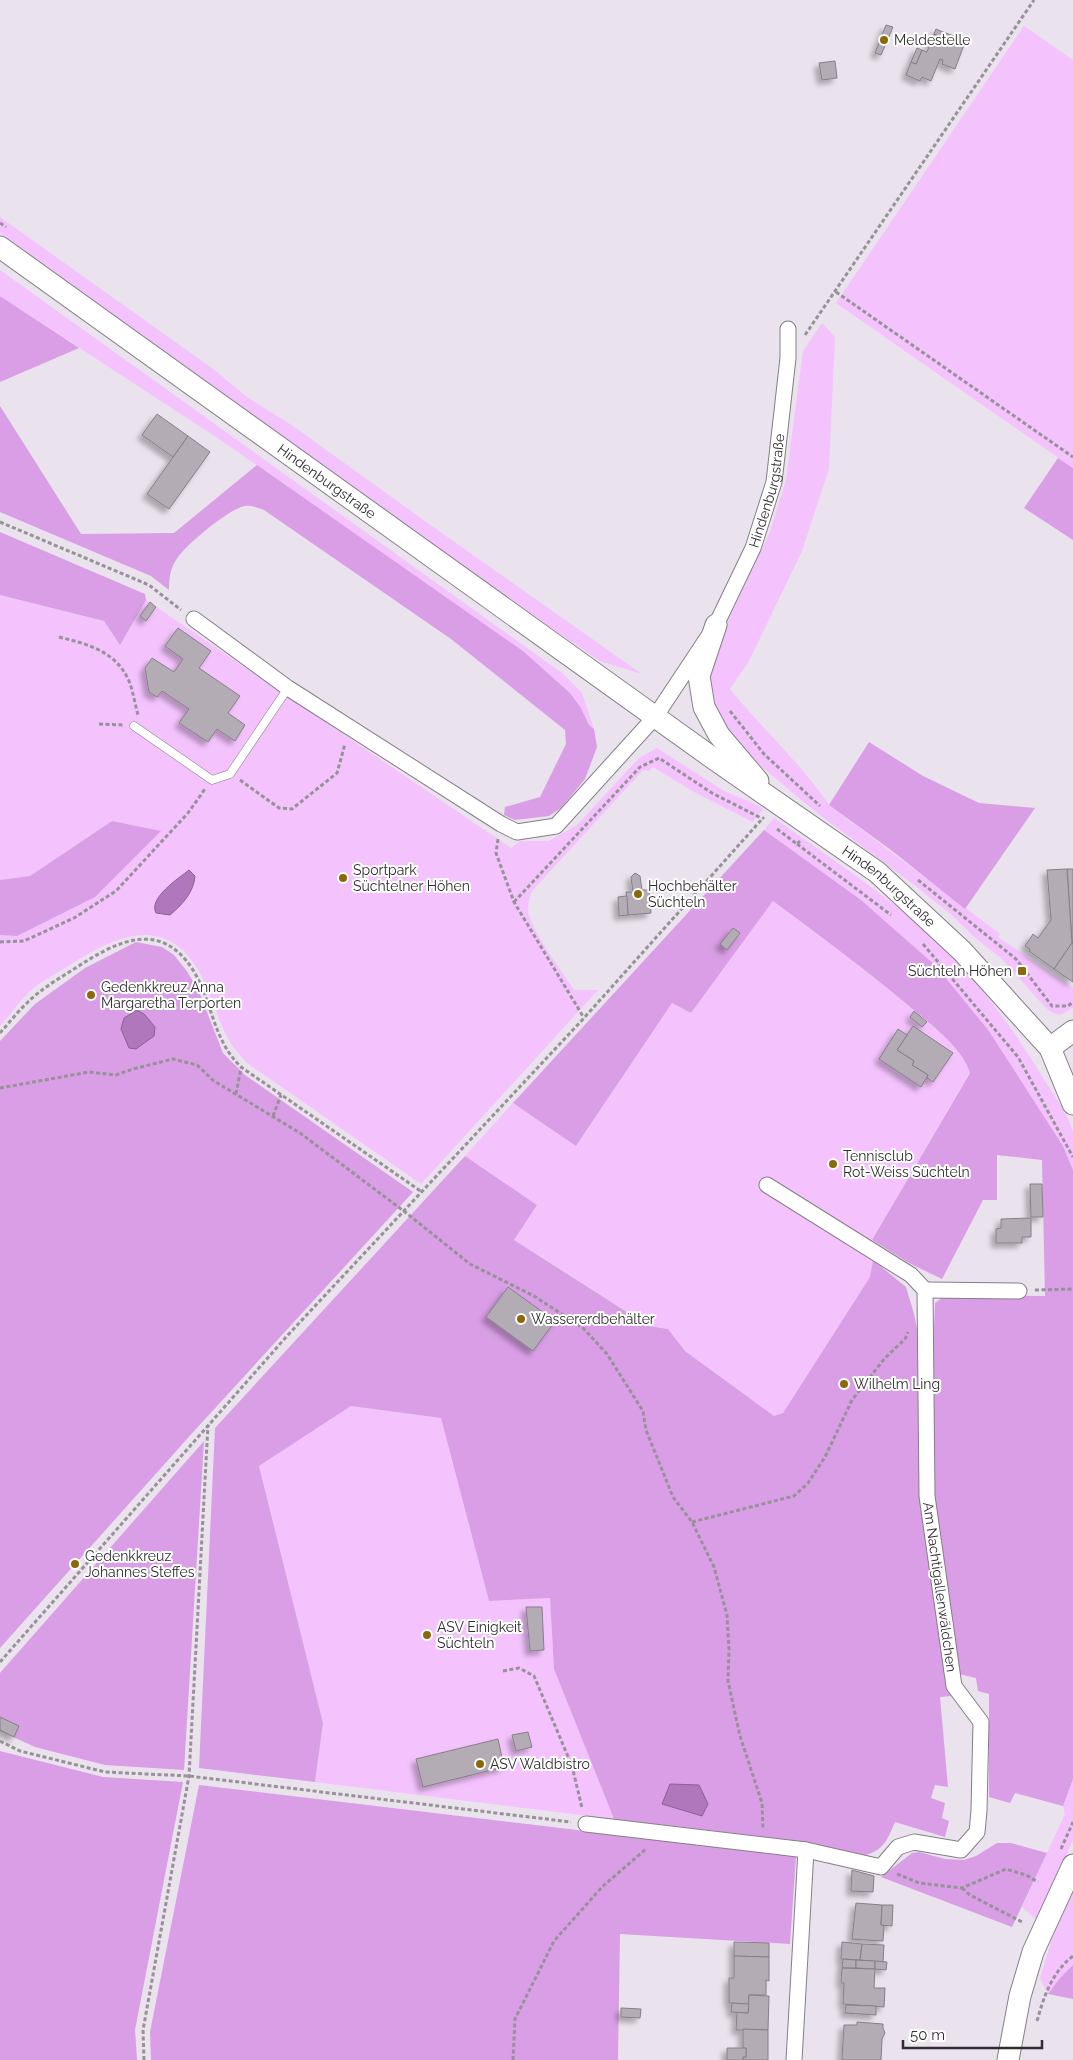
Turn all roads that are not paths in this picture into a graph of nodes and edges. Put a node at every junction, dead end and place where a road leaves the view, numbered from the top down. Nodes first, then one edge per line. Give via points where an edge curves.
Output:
1 (4, 238) edge
2 (788, 329) dead end
3 (194, 619) road end
4 (716, 625) junction
5 (288, 688) junction
6 (655, 717) junction
7 (136, 727) road end
8 (778, 804) junction
9 (1073, 1031) edge
10 (1050, 1048) junction
11 (1073, 1104) edge
12 (767, 1186) dead end
13 (925, 1290) junction
14 (1019, 1291) road end
15 (586, 1824) road end
16 (806, 1850) junction
17 (1073, 1865) edge
18 (794, 2060) edge
19 (1008, 2060) edge

1 - 6 main road, Hindenburgstraße
2 - 4 street, Hindenburgstraße via 788,358 774,482 753,548
3 - 5 street, Hindenburgstraße
4 - 6 street, Hindenburgstraße
4 - 8 main road via 699,676 704,707 719,735
5 - 6 street, Hindenburgstraße via 517,832 556,826
5 - 7 lane via 230,774 212,780
6 - 8 main road, Hindenburgstraße
8 - 10 main road, Hindenburgstraße via 817,818 962,951
9 - 10 main road
10 - 11 main road, Hindenburgstraße
12 - 13 street via 911,1275
13 - 14 street
13 - 16 street, Am Nachtigallenwäldchen via 927,1496 954,1686 981,1722 977,1832 961,1850 914,1842 898,1847 881,1867
15 - 16 street
16 - 18 street
17 - 19 main road via 1033,1952

